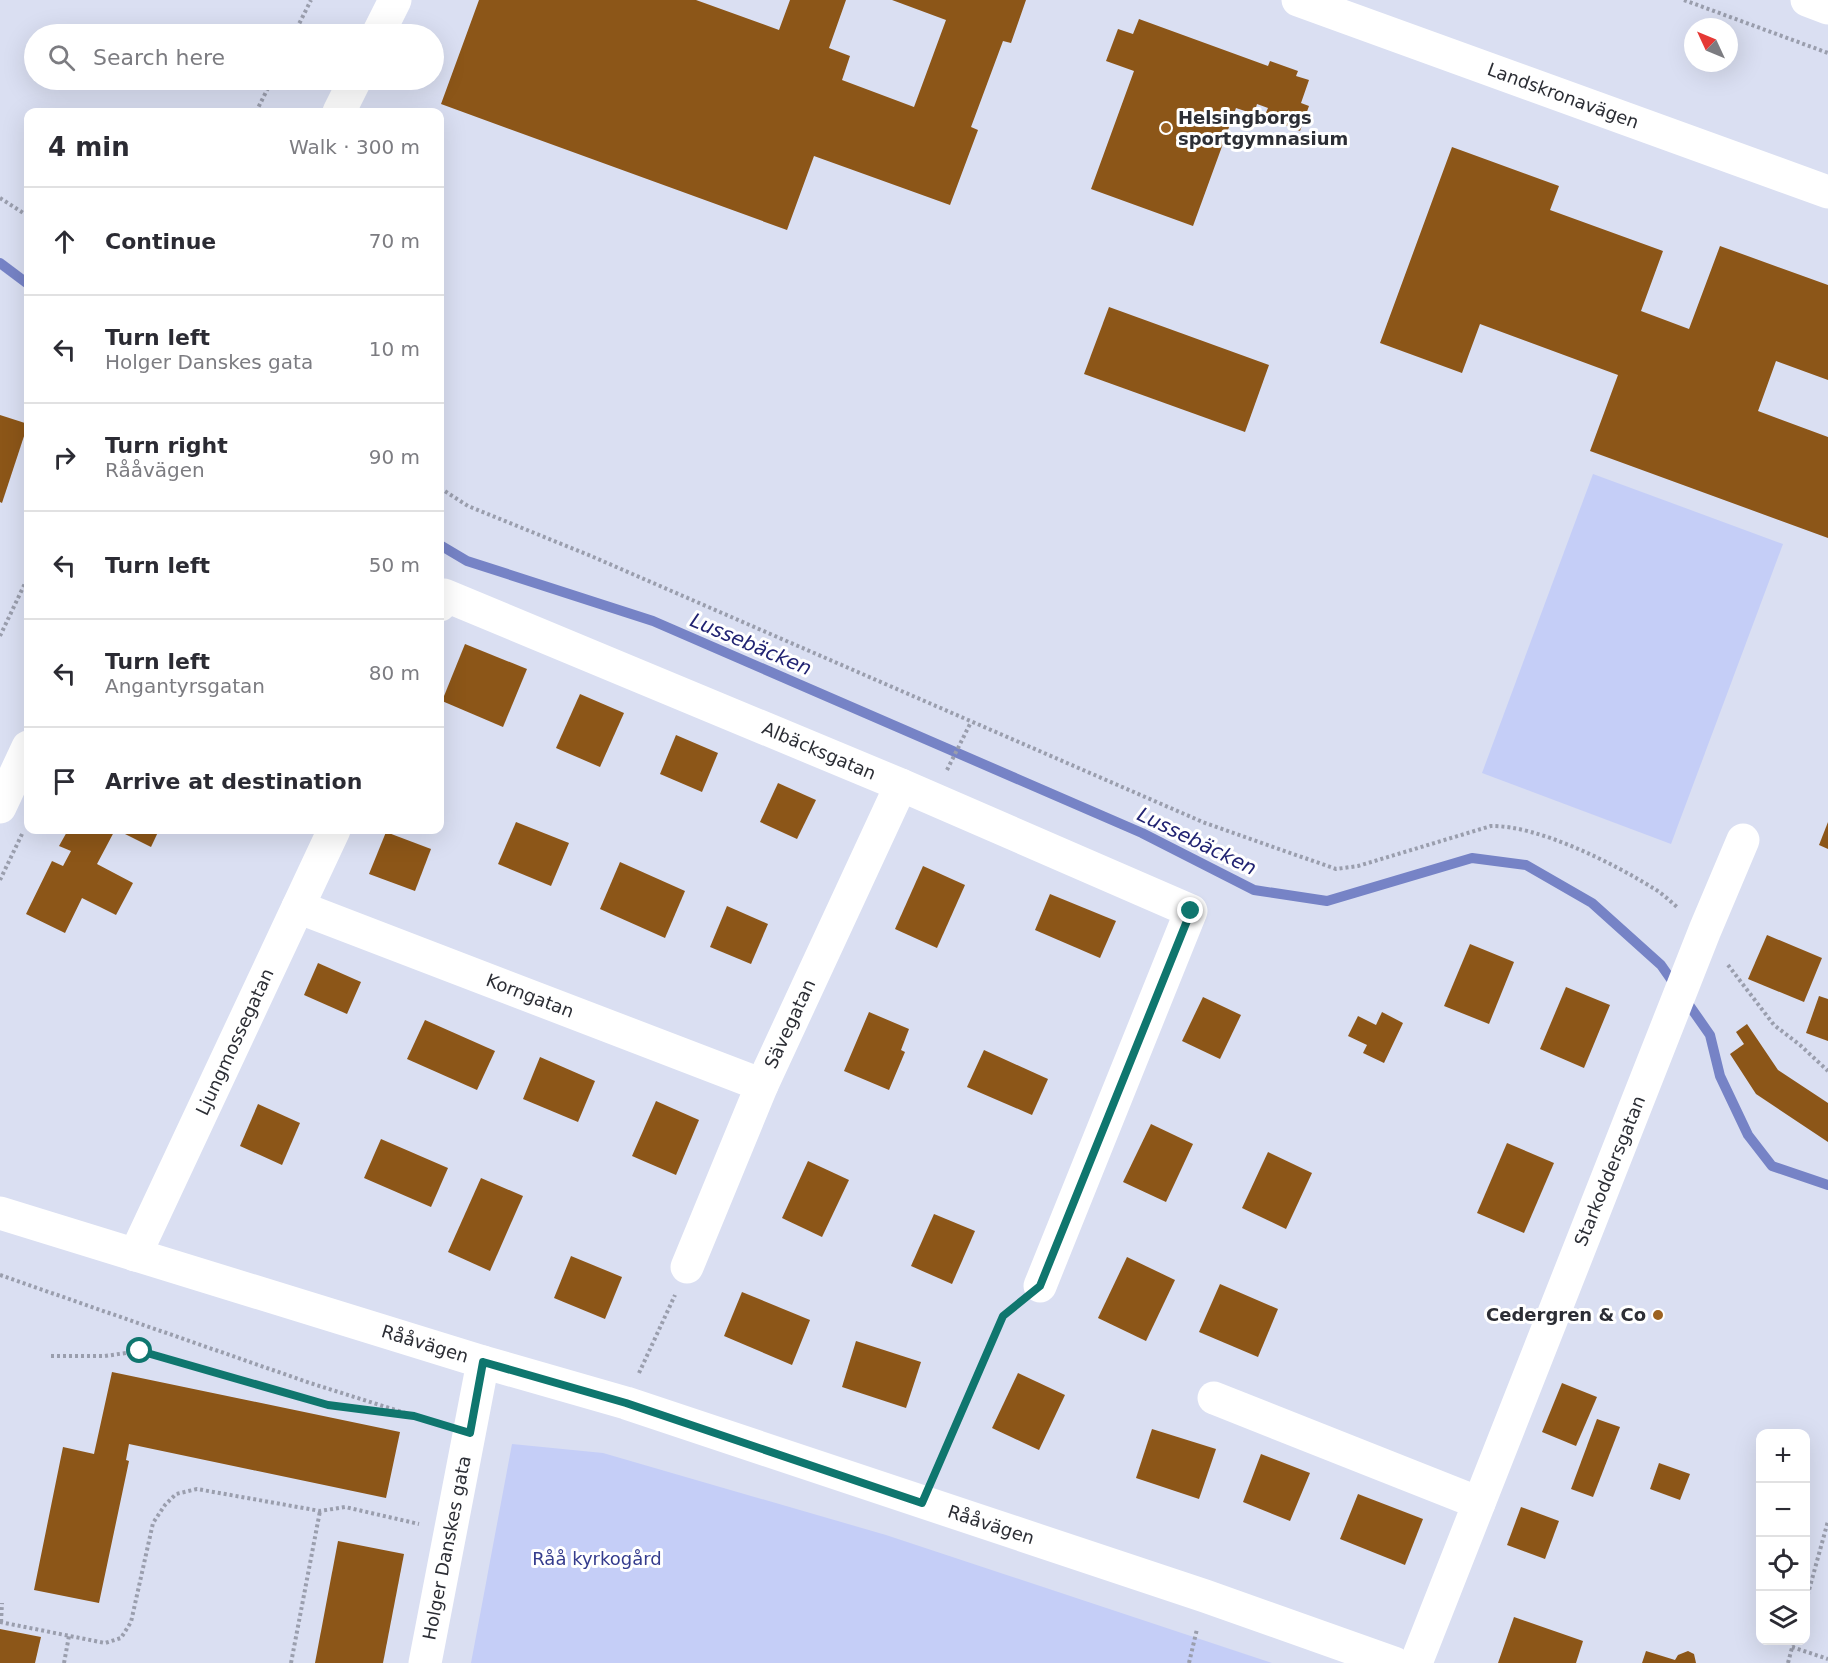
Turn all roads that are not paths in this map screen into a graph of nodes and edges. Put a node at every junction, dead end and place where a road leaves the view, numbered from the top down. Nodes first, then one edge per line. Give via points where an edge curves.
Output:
1 (395, 0) edge
2 (1298, 0) edge
3 (1807, 0) edge
4 (1828, 8) edge
5 (383, 24) edge
6 (350, 90) edge
7 (341, 108) edge
8 (1828, 192) edge
9 (444, 601) edge
10 (24, 756) edge
11 (901, 785) junction
12 (0, 807) edge
13 (332, 834) edge
14 (1743, 840) dead end
15 (298, 907) junction
16 (762, 1085) junction
17 (0, 1213) edge
18 (135, 1255) junction
19 (687, 1267) road end
20 (1040, 1286) road end
21 (483, 1362) junction
22 (1214, 1398) dead end
23 (1479, 1503) junction
24 (425, 1663) edge
25 (1394, 1663) edge
26 (1416, 1663) edge

1 - 5 street
2 - 8 street, Landskronavägen
3 - 4 street
6 - 7 street
9 - 11 street, Albäcksgatan
10 - 12 street
11 - 16 street, Sävegatan
11 - 20 street, Albäcksgatan via 1191,911
13 - 15 street, Ljungmossegatan
14 - 23 street, Starkoddersgatan
15 - 16 street, Korngatan
15 - 18 street, Ljungmossegatan
16 - 19 street, Sävegatan
17 - 18 street, Rååvägen
18 - 21 street, Rååvägen
21 - 24 street, Holger Danskes gata
21 - 25 street, Rååvägen via 626,1403
22 - 23 street
23 - 26 street, Starkoddersgatan

